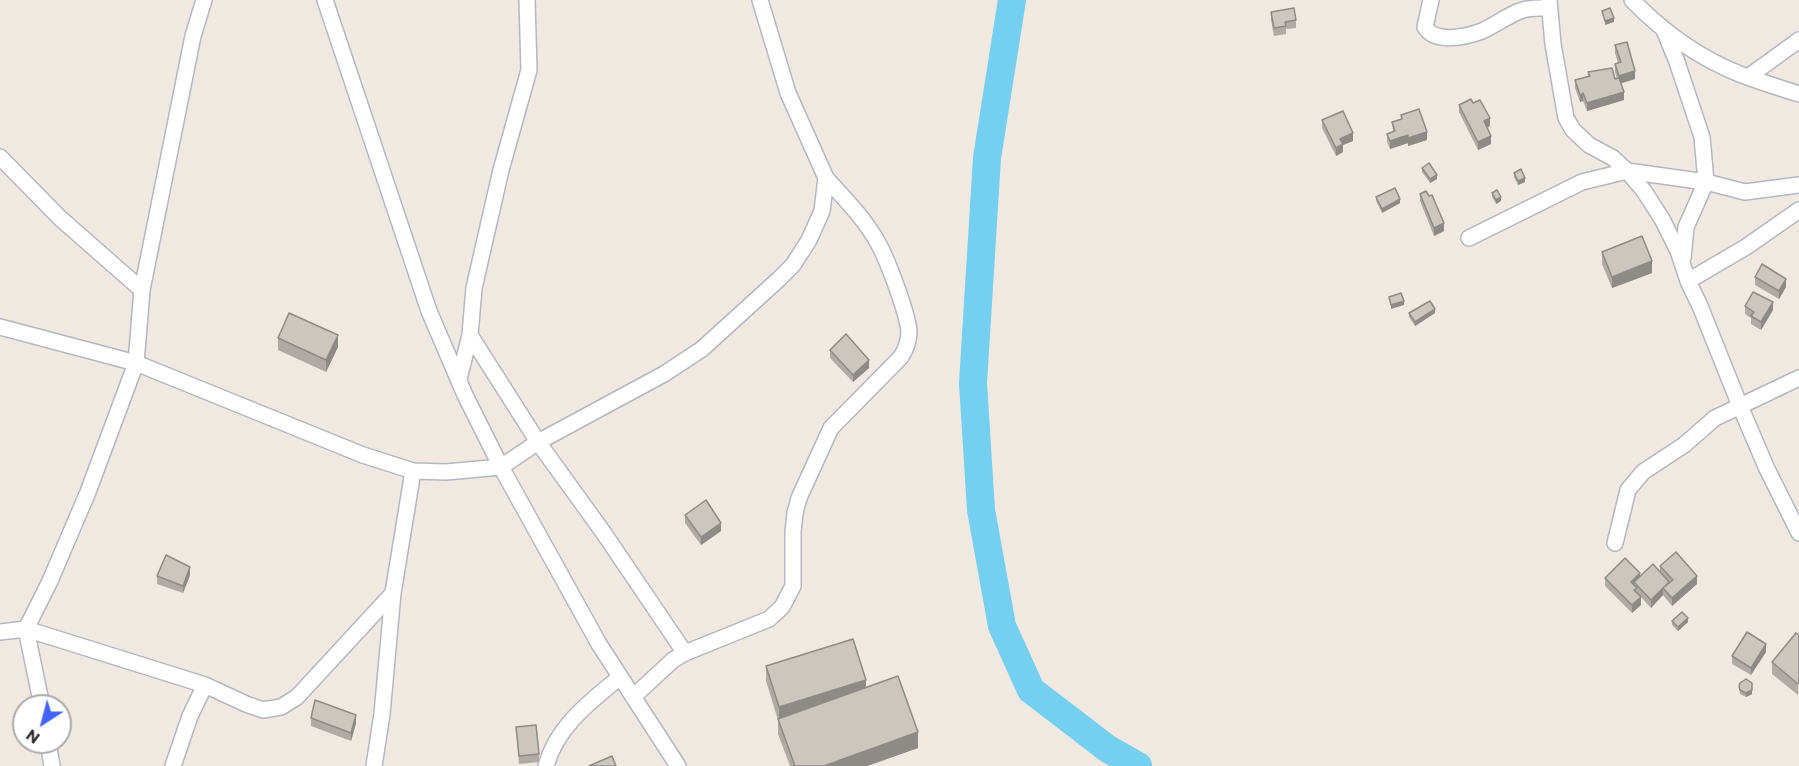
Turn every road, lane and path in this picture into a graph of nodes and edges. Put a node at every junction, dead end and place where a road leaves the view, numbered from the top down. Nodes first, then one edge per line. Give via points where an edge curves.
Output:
1 (204, 0) edge
2 (326, 0) edge
3 (527, 0) edge
4 (760, 0) edge
5 (1431, 0) edge
6 (1632, 0) edge
7 (1549, 4) edge
8 (1664, 30) junction
9 (1799, 40) edge
10 (1748, 77) junction
11 (1799, 94) edge
12 (0, 157) edge
13 (1627, 171) junction
14 (826, 178) junction
15 (1706, 182) junction
16 (1799, 185) edge
17 (1799, 210) edge
18 (1469, 238) dead end
19 (1682, 263) junction
20 (1688, 281) junction
21 (142, 290) junction
22 (0, 327) edge
23 (470, 335) junction
24 (136, 363) junction
25 (1799, 378) edge
26 (459, 379) junction
27 (1740, 406) junction
28 (537, 442) junction
29 (501, 466) junction
30 (413, 471) junction
31 (1799, 533) edge
32 (1615, 543) dead end
33 (393, 593) junction
34 (26, 629) junction
35 (0, 631) edge
36 (685, 653) junction
37 (620, 677) junction
38 (205, 685) junction
39 (40, 694) edge
40 (633, 697) junction
41 (173, 766) edge
42 (374, 766) edge
43 (546, 766) edge
44 (678, 766) edge

1 - 21 street via 193,36
2 - 26 street via 429,311
3 - 23 street via 529,70 474,288
4 - 14 street via 788,93
5 - 7 street via 1425,27 1437,37 1483,30 1528,8
6 - 8 street
7 - 13 street via 1566,118 1589,145
8 - 10 street
8 - 15 street via 1698,120
9 - 10 street
10 - 11 street
12 - 21 street via 61,219
13 - 15 street
13 - 18 street via 1582,182
13 - 19 street via 1662,219
14 - 28 street via 822,211 809,240 779,279 693,355
14 - 36 street via 878,242 906,318 906,348 831,428 799,498 793,532 793,586 782,607 769,619
15 - 16 street via 1745,192
15 - 19 street via 1686,227
17 - 20 street
19 - 20 street
20 - 27 street
21 - 24 street
22 - 24 street
23 - 26 street
23 - 28 street
24 - 30 street via 363,455
24 - 34 street via 88,492
25 - 27 street
26 - 29 street
27 - 31 street
27 - 32 street via 1715,418 1684,445 1642,472 1628,490
28 - 29 street
28 - 36 street
29 - 30 street
29 - 37 street
30 - 33 street
33 - 38 street via 297,697 281,707 263,710
33 - 42 street
34 - 35 street
34 - 38 street
34 - 39 street
36 - 40 street
37 - 40 street
37 - 43 street via 580,711 555,740
38 - 41 street
40 - 44 street

